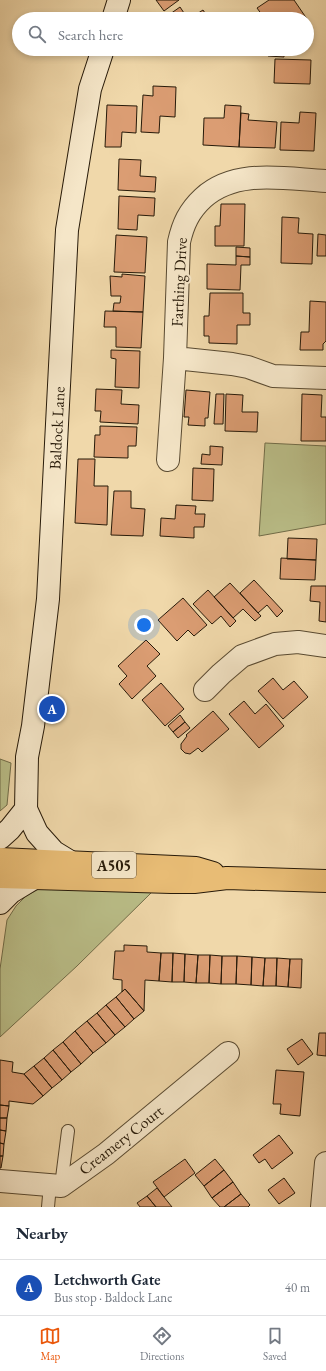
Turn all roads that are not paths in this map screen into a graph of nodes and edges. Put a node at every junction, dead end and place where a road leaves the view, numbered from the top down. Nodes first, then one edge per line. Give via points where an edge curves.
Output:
1 (119, 0) edge
2 (115, 12) edge
3 (101, 56) edge
4 (326, 181) edge
5 (175, 358) junction
6 (326, 378) edge
7 (168, 460) dead end
8 (326, 646) edge
9 (205, 690) dead end
10 (26, 809) junction
11 (0, 838) edge
12 (0, 859) edge
13 (72, 863) junction
14 (0, 877) edge
15 (34, 878) junction
16 (228, 878) junction
17 (326, 881) edge
18 (0, 903) edge
19 (228, 1053) dead end
20 (68, 1131) dead end
21 (326, 1163) edge
22 (0, 1181) edge
23 (56, 1186) junction
24 (48, 1207) edge
25 (322, 1207) edge

1 - 2 street
3 - 10 street, Baldock Lane via 90,89 67,230 48,599 28,757
4 - 5 street, Farthing Drive via 254,177 241,179 210,191 194,207 187,216 179,242
5 - 6 street via 232,364 272,376
5 - 7 street, Farthing Drive
8 - 9 street via 298,642 275,644 242,656
10 - 11 street
10 - 13 street, Baldock Lane via 37,833 54,852
12 - 13 main road, A505
13 - 16 main road, A505 via 196,868
14 - 15 main road, A505
15 - 16 main road, A505 via 194,882
15 - 18 street via 11,892
16 - 17 main road, A505
19 - 23 street, Creamery Court via 106,1154
20 - 23 lane
21 - 25 street
22 - 23 street
23 - 24 lane

